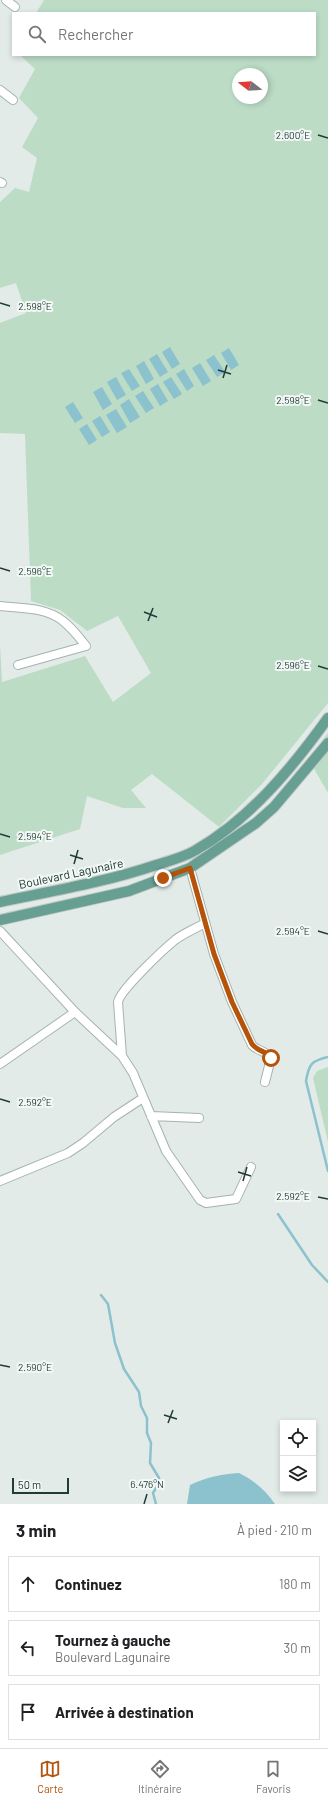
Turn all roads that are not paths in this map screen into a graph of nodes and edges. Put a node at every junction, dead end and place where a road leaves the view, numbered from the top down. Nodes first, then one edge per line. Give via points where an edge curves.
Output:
1 (6, 0) edge
2 (15, 7) dead end
3 (0, 90) edge
4 (13, 100) dead end
5 (0, 606) edge
6 (18, 665) dead end
7 (328, 718) edge
8 (328, 743) edge
9 (190, 868) junction
10 (0, 902) edge
11 (0, 920) edge
12 (205, 923) junction
13 (0, 931) edge
14 (75, 1012) junction
15 (122, 1056) junction
16 (0, 1064) edge
17 (265, 1082) dead end
18 (143, 1098) junction
19 (151, 1116) junction
20 (198, 1118) dead end
21 (251, 1167) dead end
22 (0, 1181) edge

1 - 2 street
3 - 4 street
5 - 6 street via 39,610 54,615 63,620 86,646
7 - 10 main road, Boulevard Lagunaire via 265,796 238,820 196,850 128,875
8 - 9 main road via 279,802 261,819
9 - 11 main road via 129,891
9 - 12 street
12 - 15 street via 175,940 120,997 118,1002
12 - 17 street via 232,1002 252,1044 271,1058
13 - 14 street
14 - 15 street
14 - 16 street
15 - 18 street via 133,1073
18 - 19 street
18 - 22 street via 68,1153
19 - 20 street
19 - 21 street via 166,1151 203,1202 236,1199

